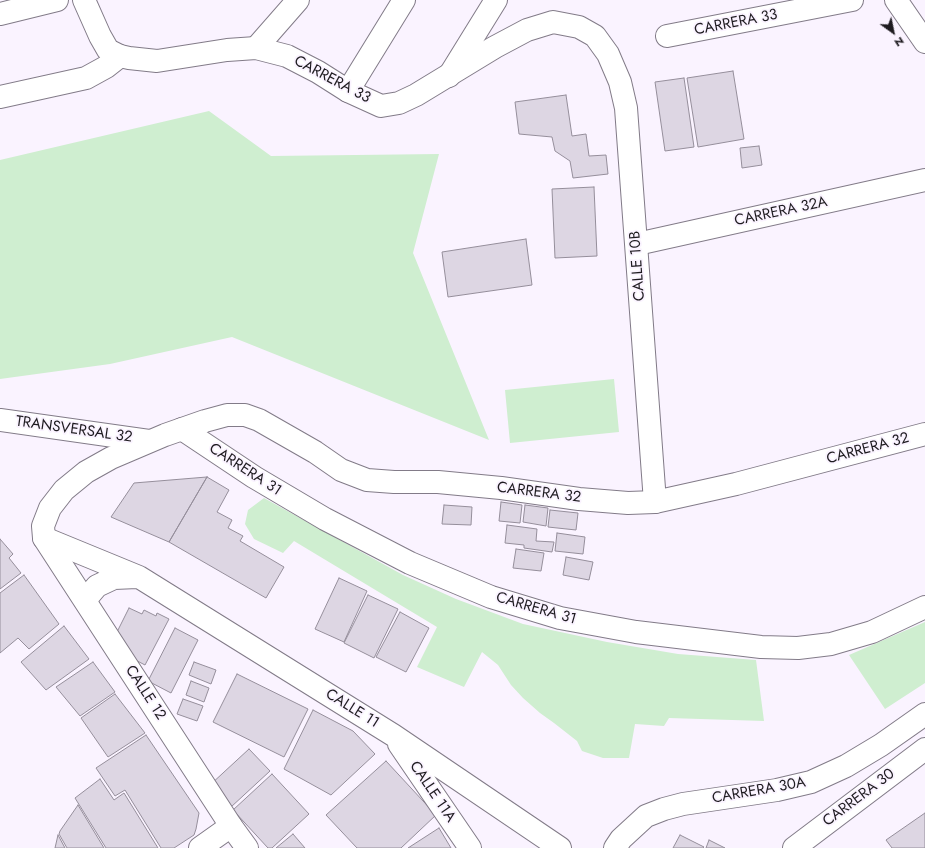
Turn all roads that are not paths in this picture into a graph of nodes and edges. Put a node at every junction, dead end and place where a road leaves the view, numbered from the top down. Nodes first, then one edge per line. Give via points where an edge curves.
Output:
1 (57, 0) edge
2 (84, 0) edge
3 (298, 0) edge
4 (404, 0) edge
5 (496, 0) edge
6 (852, 0) edge
7 (896, 0) edge
8 (0, 14) edge
9 (595, 36) joint
10 (667, 36) dead end
11 (925, 42) edge
12 (256, 48) junction
13 (114, 53) junction
14 (448, 76) junction
15 (348, 90) junction
16 (0, 97) edge
17 (925, 180) edge
18 (636, 244) junction
19 (0, 420) edge
20 (925, 434) edge
21 (165, 435) junction
22 (655, 502) junction
23 (44, 538) junction
24 (139, 577) junction
25 (84, 600) junction
26 (925, 607) edge
27 (925, 714) edge
28 (393, 735) junction
29 (925, 749) edge
30 (231, 826) junction
31 (467, 847) edge
32 (200, 848) edge
33 (247, 848) edge
34 (560, 848) edge
35 (616, 848) edge
36 (794, 848) edge

1 - 8 street
2 - 13 street via 100,36
3 - 12 street
4 - 15 street
5 - 14 street
6 - 10 street, CARRERA 33
7 - 11 street
9 - 14 street, CARRERA 33 via 579,27 553,22 527,30
9 - 18 street, CALLE 10B via 608,54 620,82 626,108
12 - 13 street, CARRERA 33 via 157,61 129,58
12 - 15 street, CARRERA 33 via 287,56
13 - 16 street via 106,67 86,78
14 - 15 street, CARRERA 33 via 399,103 381,106
17 - 18 street, CARRERA 32A
18 - 22 street, CALLE 10B
19 - 21 street, TRANSVERSAL 32
20 - 22 street, CARRERA 32 via 736,484
21 - 22 street, CARRERA 32 via 227,415 245,415 259,420 315,452 341,470 367,480 438,482 580,499
21 - 23 street via 92,468 64,490 50,508 43,526
21 - 26 street, CARRERA 31 via 254,477 324,519 410,563 491,597 560,618 643,633 761,647 798,648 831,644 872,632
23 - 24 street, CALLE 11
23 - 25 street, CALLE 12
24 - 25 street via 114,578 97,586
24 - 28 street, CALLE 11
25 - 30 street, CALLE 12
27 - 35 street, CARRERA 30A via 846,766 811,782 778,790 683,804 646,816 621,839
28 - 31 street, CALLE 11A
28 - 34 street, CALLE 11
29 - 36 street, CARRERA 30
30 - 32 street
30 - 33 street, CALLE 12

